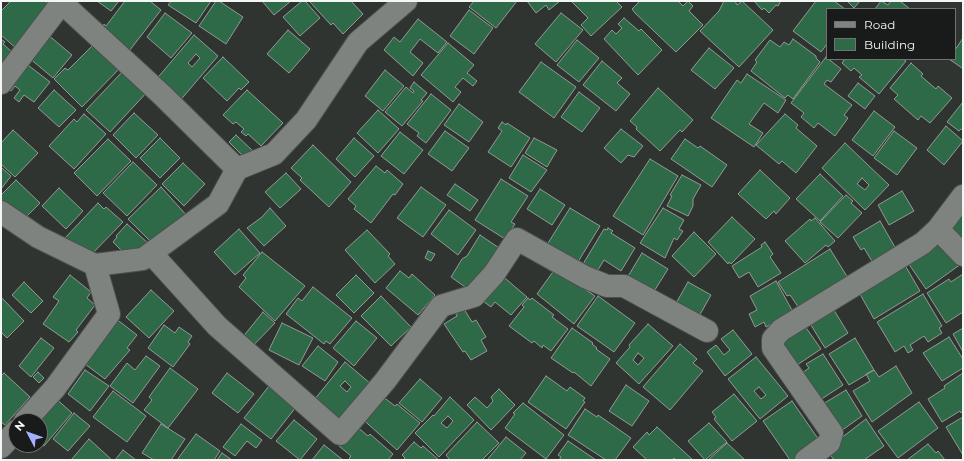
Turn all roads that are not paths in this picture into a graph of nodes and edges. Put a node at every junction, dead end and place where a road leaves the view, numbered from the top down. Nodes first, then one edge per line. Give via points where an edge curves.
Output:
1 (406, 1) edge
2 (63, 2) edge
3 (1, 83) edge
4 (237, 169) junction
5 (963, 196) edge
6 (1, 212) edge
7 (938, 229) junction
8 (151, 253) junction
9 (963, 255) edge
10 (95, 265) junction
11 (707, 331) dead end
12 (32, 413) edge
13 (8, 440) edge
14 (1, 447) edge
15 (806, 460) edge

1 - 4 street via 358,42 306,120 274,154
2 - 3 street
2 - 4 street
4 - 8 street via 218,204
5 - 7 street
6 - 10 street via 38,236
7 - 9 street
7 - 15 street via 924,243 781,330 773,339 773,348 832,433 829,443
8 - 10 street via 142,260
8 - 11 street via 217,326 340,434 441,306 474,296 494,274 517,239 585,277 607,286 624,286
10 - 12 street via 109,314 55,388
13 - 14 street

